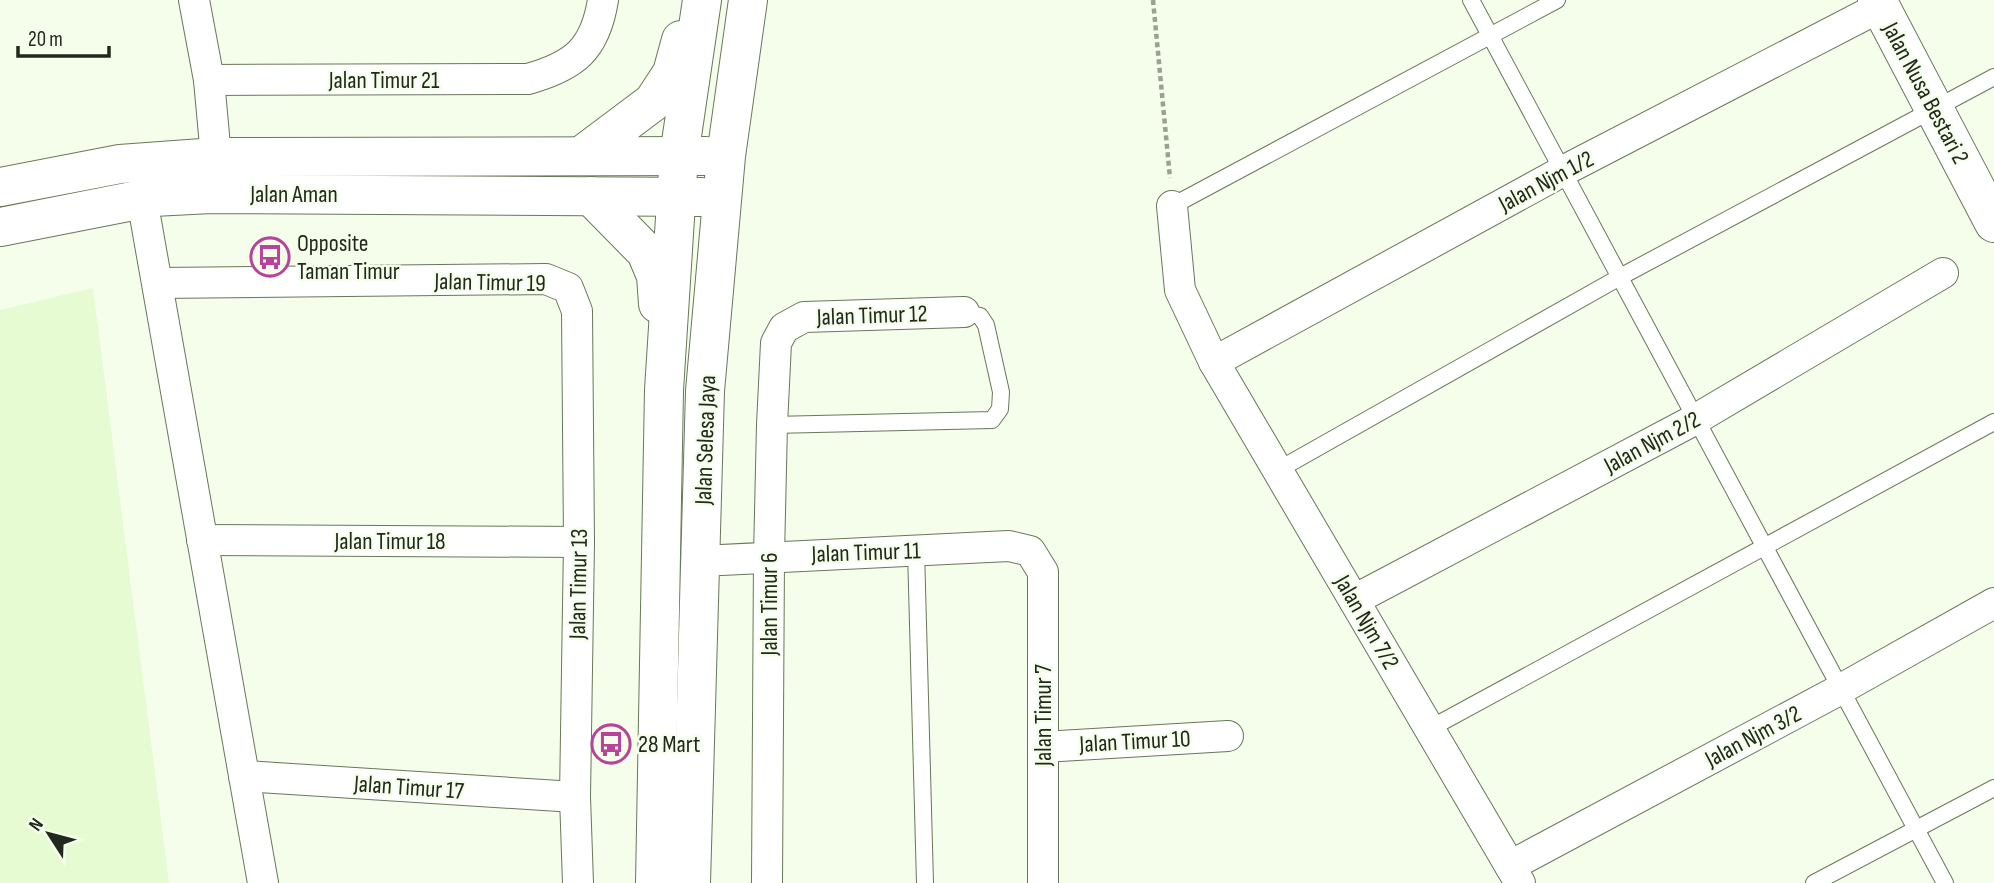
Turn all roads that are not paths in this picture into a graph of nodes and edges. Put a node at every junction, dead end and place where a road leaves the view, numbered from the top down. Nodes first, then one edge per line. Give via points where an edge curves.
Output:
1 (194, 0) edge
2 (603, 0) edge
3 (691, 0) edge
4 (702, 0) edge
5 (748, 0) edge
6 (1471, 0) edge
7 (1557, 0) edge
8 (1878, 4) edge
9 (1490, 36) junction
10 (1994, 77) edge
11 (209, 80) junction
12 (1934, 110) junction
13 (581, 156) junction
14 (679, 156) junction
15 (726, 156) junction
16 (216, 158) junction
17 (1563, 171) junction
18 (0, 187) edge
19 (591, 196) junction
20 (677, 197) junction
21 (722, 197) junction
22 (142, 199) junction
23 (1172, 206) joint
24 (1994, 223) edge
25 (0, 228) edge
26 (1942, 273) dead end
27 (1620, 277) junction
28 (158, 283) junction
29 (568, 288) joint
30 (964, 312) joint
31 (784, 328) joint
32 (1214, 362) junction
33 (664, 390) junction
34 (1696, 419) junction
35 (1994, 422) edge
36 (772, 425) junction
37 (1278, 470) junction
38 (202, 540) junction
39 (579, 542) junction
40 (1764, 546) junction
41 (916, 550) junction
42 (1030, 551) joint
43 (769, 556) junction
44 (700, 561) junction
45 (1354, 600) junction
46 (1994, 603) edge
47 (1840, 689) junction
48 (1429, 729) junction
49 (1228, 736) dead end
50 (1043, 747) junction
51 (244, 776) junction
52 (1994, 788) edge
53 (575, 797) junction
54 (1916, 829) junction
55 (1515, 874) edge
56 (263, 883) edge
57 (578, 883) edge
58 (655, 883) edge
59 (691, 883) edge
60 (767, 883) edge
61 (925, 883) edge
62 (1043, 883) edge
63 (1814, 883) edge
64 (1945, 883) edge

1 - 11 street
2 - 11 street, Jalan Timur 21 via 591,39 578,56 558,71 528,79
3 - 13 main road via 673,73 653,102
4 - 14 main road, Jalan Selesa Jaya
5 - 15 main road, Jalan Selesa Jaya
6 - 9 lane
7 - 9 lane
8 - 12 main road, Jalan Nusa Bestari 2
8 - 17 street, Jalan Njm 1/2
9 - 17 lane
9 - 23 lane
10 - 12 lane
11 - 16 street
12 - 24 main road, Jalan Nusa Bestari 2
12 - 27 lane
13 - 14 main road, Jalan Aman
13 - 16 main road, Jalan Aman
14 - 15 main road, Jalan Aman
14 - 20 main road, Jalan Selesa Jaya
15 - 21 main road, Jalan Selesa Jaya
16 - 18 main road, Jalan Aman via 120,164
17 - 27 lane
17 - 32 street, Jalan Njm 1/2
19 - 20 main road, Jalan Aman
19 - 22 main road, Jalan Aman via 211,194
19 - 33 main road via 646,252 656,276
20 - 21 main road, Jalan Aman
20 - 33 main road, Jalan Selesa Jaya
21 - 44 main road, Jalan Selesa Jaya via 705,391
22 - 25 main road, Jalan Aman
22 - 28 street
23 - 32 street, Jalan Njm 7/2 via 1180,290
26 - 34 street, Jalan Njm 2/2
27 - 34 lane
27 - 37 lane
28 - 29 street, Jalan Timur 19 via 546,279
28 - 38 street
29 - 39 street, Jalan Timur 13 via 578,311
30 - 31 street, Jalan Timur 12 via 804,317
30 - 36 lane via 980,316 986,325 1001,392 1000,409 992,420
31 - 36 street, Jalan Timur 6 via 776,343
32 - 37 street, Jalan Njm 7/2
33 - 58 main road, Jalan Selesa Jaya
34 - 40 lane
34 - 45 street, Jalan Njm 2/2
35 - 40 lane
36 - 43 street, Jalan Timur 6
37 - 45 street, Jalan Njm 7/2
38 - 39 street, Jalan Timur 18
38 - 51 street
39 - 53 street, Jalan Timur 13
40 - 47 lane
40 - 48 lane
41 - 42 street, Jalan Timur 11 via 1009,547
41 - 43 street, Jalan Timur 11
41 - 61 lane
42 - 50 street, Jalan Timur 7 via 1043,572
43 - 44 street, Jalan Timur 11
43 - 60 street, Jalan Timur 6
44 - 59 main road, Jalan Selesa Jaya
45 - 48 street, Jalan Njm 7/2
46 - 47 street, Jalan Njm 3/2
47 - 54 lane
47 - 55 street, Jalan Njm 3/2
48 - 55 street, Jalan Njm 7/2
49 - 50 street, Jalan Timur 10
50 - 62 street, Jalan Timur 7
51 - 53 street, Jalan Timur 17
51 - 56 street
52 - 54 lane
53 - 57 street, Jalan Timur 13
54 - 63 lane
54 - 64 lane

